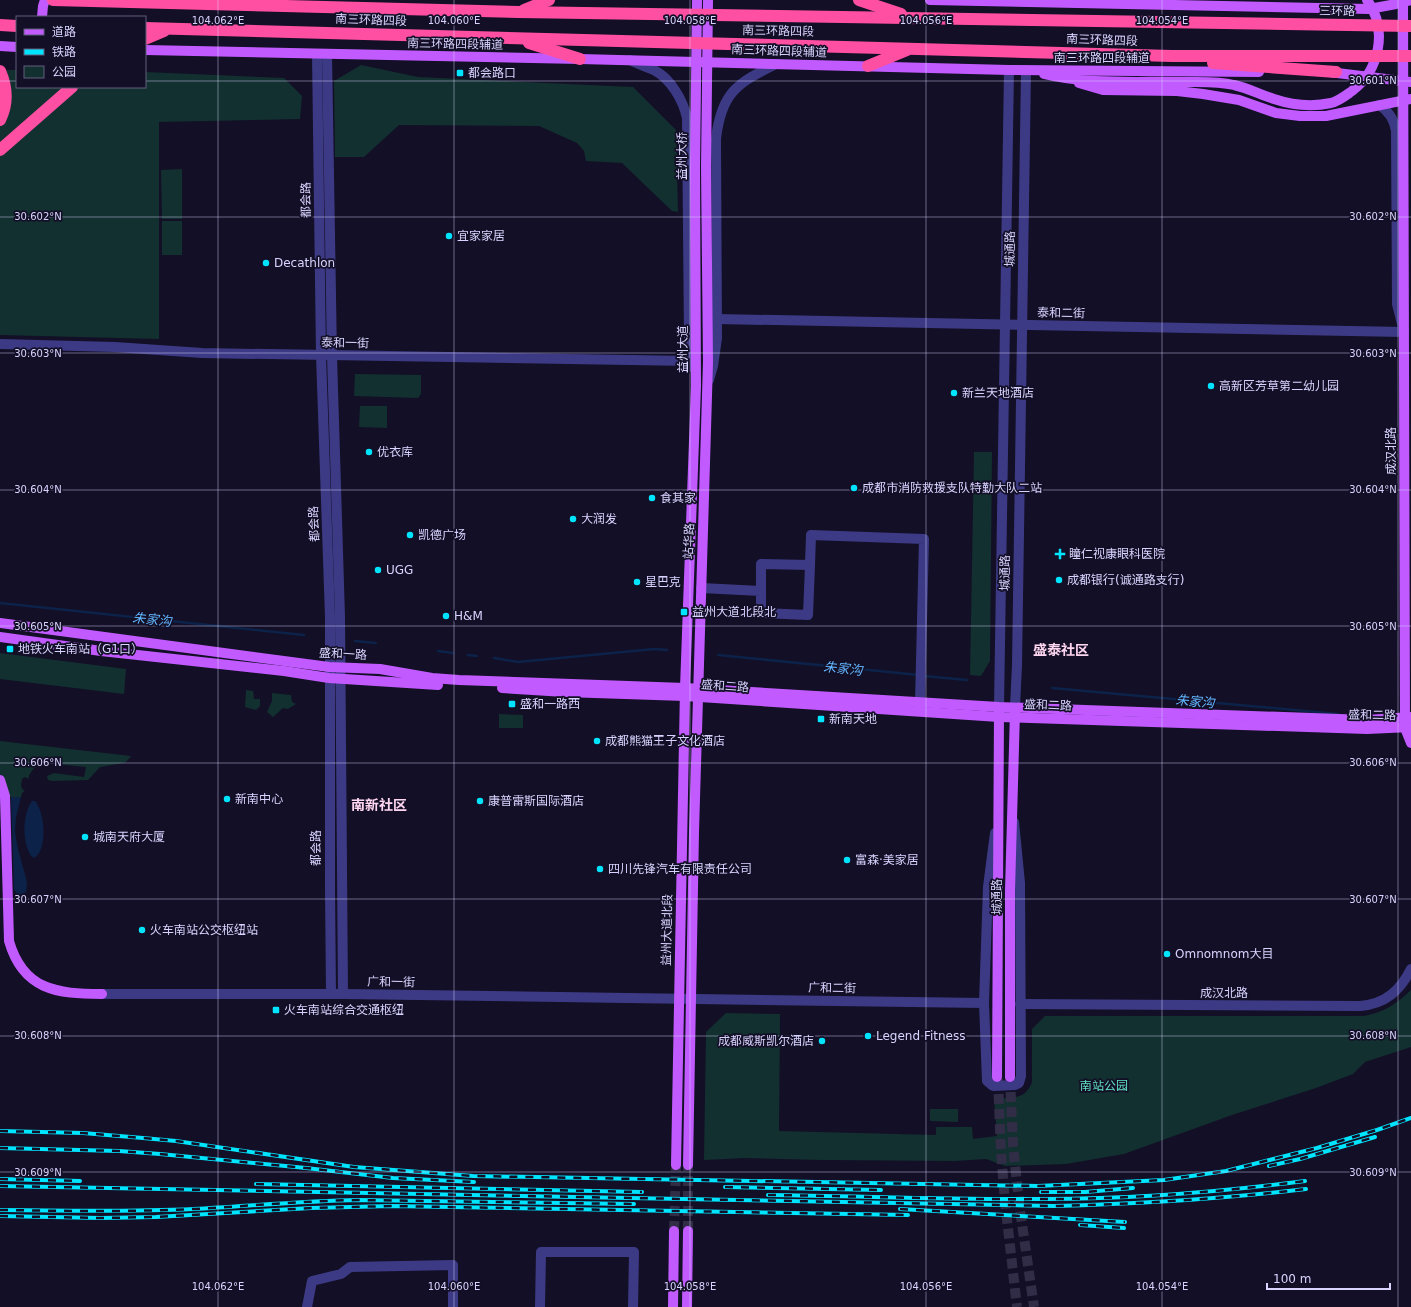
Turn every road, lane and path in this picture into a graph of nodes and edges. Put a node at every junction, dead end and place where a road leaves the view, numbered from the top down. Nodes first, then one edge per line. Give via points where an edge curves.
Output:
1 (45, 0) edge
2 (53, 0) edge
3 (549, 0) edge
4 (697, 0) edge
5 (708, 0) edge
6 (859, 0) edge
7 (930, 0) edge
8 (960, 0) edge
9 (1367, 0) edge
10 (1404, 0) edge
11 (1411, 0) edge
12 (166, 1) edge
13 (327, 6) joint
14 (519, 12) junction
15 (42, 16) edge
16 (911, 18) junction
17 (0, 25) edge
18 (16, 26) edge
19 (1411, 26) edge
20 (146, 28) edge
21 (170, 29) junction
22 (146, 39) edge
23 (517, 39) junction
24 (0, 46) edge
25 (16, 47) edge
26 (912, 48) junction
27 (146, 50) edge
28 (1080, 53) junction
29 (322, 54) junction
30 (1411, 56) edge
31 (580, 59) junction
32 (630, 60) junction
33 (776, 64) junction
34 (868, 66) junction
35 (1009, 70) junction
36 (1026, 70) junction
37 (0, 71) edge
38 (1336, 72) junction
39 (1066, 79) junction
40 (1411, 82) edge
41 (71, 88) edge
42 (1411, 100) edge
43 (1379, 105) junction
44 (687, 118) junction
45 (0, 120) edge
46 (718, 124) junction
47 (0, 150) edge
48 (707, 312) joint
49 (696, 313) joint
50 (717, 319) junction
51 (1005, 325) junction
52 (1022, 325) junction
53 (1404, 332) junction
54 (0, 344) edge
55 (321, 355) junction
56 (332, 356) junction
57 (691, 361) junction
58 (708, 362) joint
59 (696, 386) junction
60 (707, 386) junction
61 (810, 565) junction
62 (701, 588) junction
63 (761, 591) junction
64 (0, 623) edge
65 (0, 637) edge
66 (329, 667) junction
67 (341, 668) junction
68 (329, 678) junction
69 (341, 679) junction
70 (685, 692) junction
71 (697, 692) junction
72 (920, 702) junction
73 (999, 712) junction
74 (1015, 712) junction
75 (1408, 718) edge
76 (1408, 728) edge
77 (1411, 743) edge
78 (0, 780) edge
79 (999, 804) junction
80 (1012, 804) junction
81 (1411, 969) edge
82 (102, 994) joint
83 (331, 994) junction
84 (343, 994) junction
85 (679, 998) junction
86 (690, 998) junction
87 (984, 1003) junction
88 (1020, 1004) junction
89 (997, 1076) tunnel mouth
90 (1010, 1077) tunnel mouth
91 (676, 1165) tunnel mouth
92 (688, 1165) tunnel mouth
93 (674, 1231) tunnel mouth
94 (688, 1231) tunnel mouth
95 (307, 1307) edge
96 (453, 1307) edge
97 (540, 1307) edge
98 (633, 1307) edge
99 (673, 1307) edge
100 (687, 1307) edge

1 - 15 main road
2 - 12 highway, 南三环路四段
3 - 14 highway
4 - 49 main road, 益州大桥
5 - 48 main road, 益州大桥
6 - 16 highway
7 - 8 main road
8 - 11 main road via 1369,9
9 - 39 main road via 1377,20 1379,40 1376,59 1358,87 1332,103 1296,104 1276,100 1234,85
10 - 53 main road, 成汉北路
12 - 13 highway, 南三环路四段
13 - 14 highway, 三环路
14 - 16 highway, 三环路
16 - 19 highway, 三环路
17 - 18 highway
20 - 21 highway, 南三环路四段
21 - 22 highway
21 - 23 highway, 南三环路四段
23 - 26 highway, 南三环路四段
23 - 31 highway
24 - 25 main road
26 - 28 highway, 南三环路四段
26 - 34 highway
27 - 29 main road, 南三环路四段辅道
28 - 30 highway, 南三环路四段 via 1172,56
28 - 38 highway
29 - 31 main road, 南三环路四段辅道
29 - 55 street, 都会路
29 - 56 street, 都会路
31 - 32 main road, 南三环路四段辅道
32 - 33 main road, 南三环路四段辅道
32 - 44 street via 655,71 663,78 681,100
33 - 34 main road, 南三环路四段辅道
33 - 46 street via 754,75 734,90 724,105
34 - 35 main road, 南三环路四段辅道
35 - 36 main road, 南三环路四段辅道
35 - 51 street, 城通路
36 - 38 main road, 南三环路四段辅道
36 - 39 main road
36 - 52 street, 城通路
37 - 45 highway via 6,95
38 - 40 main road, 南三环路四段辅道
39 - 43 main road via 1103,90 1204,94 1238,100 1276,113 1300,116 1326,116
41 - 47 highway
42 - 43 main road
43 - 53 street via 1394,120 1396,131 1397,304
44 - 46 street via 691,110 702,106 710,108
44 - 57 street
46 - 50 street
48 - 58 main road, 益州大道
49 - 59 main road, 益州大道
50 - 51 street, 泰和二街
50 - 60 street via 716,353
51 - 52 street, 泰和二街
51 - 73 street, 城通路
52 - 53 street, 泰和二街
52 - 74 street, 城通路
53 - 75 main road, 成汉北路
54 - 55 street, 泰和一街 via 115,347 202,353
55 - 56 street, 泰和一街
55 - 66 street, 都会路 via 330,617
56 - 57 street, 泰和一街
56 - 67 street, 都会路
57 - 59 street
58 - 60 main road, 站华路
59 - 70 main road, 站华路
60 - 62 main road, 站华路
61 - 63 street via 761,564
61 - 63 street via 808,614 761,613
61 - 72 street via 811,535 924,538
62 - 63 street
62 - 71 main road, 站华路
64 - 66 main road, 盛和一路
65 - 68 main road, 盛和一路
66 - 67 main road, 盛和一路
66 - 68 street, 都会路
67 - 69 street, 都会路
67 - 70 main road, 盛和一路 via 380,669 458,680
68 - 69 main road, 盛和一路
68 - 83 street, 都会路
69 - 70 main road, 盛和一路 via 565,692
69 - 84 street, 都会路
70 - 71 main road
70 - 85 main road, 益州大道北段
71 - 72 main road
71 - 73 main road, 盛和二路
71 - 86 main road, 益州大道北段
72 - 73 main road
73 - 74 main road, 盛和二路
73 - 79 main road, 城通路
74 - 75 main road via 1367,720
74 - 76 main road, 盛和二路 via 1367,729
74 - 80 main road, 城通路
75 - 76 main road, 成汉北路
76 - 77 main road, 成汉北路
78 - 82 main road via 5,796 9,942 13,956 29,977 50,989
79 - 87 street via 988,887
79 - 89 main road, 城通路
80 - 88 street via 1020,883
80 - 90 main road, 城通路
81 - 88 street, 成汉北路 via 1400,987 1386,999 1360,1006
82 - 83 street, 广和一街
83 - 84 street, 广和一街
84 - 85 street, 广和一街
85 - 86 street, 广和二街
85 - 91 main road, 益州大道北段
86 - 87 street, 广和二街
86 - 92 main road, 益州大道北段
87 - 88 street via 987,1081 993,1086 1014,1085 1019,1082 1021,1076
93 - 99 main road
94 - 100 main road
95 - 96 street via 312,1280 341,1274 350,1267 453,1266
97 - 98 street via 541,1252 634,1252

